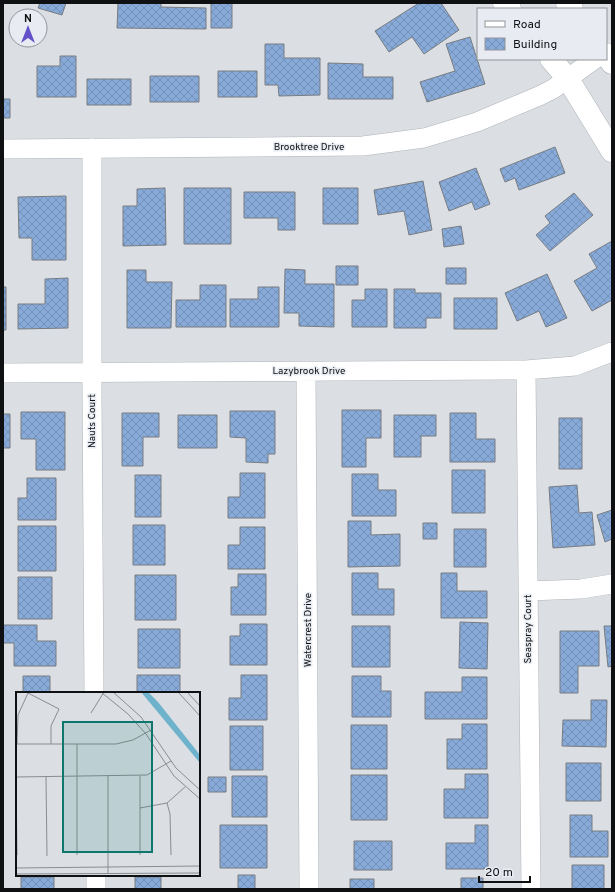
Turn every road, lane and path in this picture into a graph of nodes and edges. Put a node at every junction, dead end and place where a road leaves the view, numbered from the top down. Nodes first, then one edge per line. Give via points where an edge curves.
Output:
1 (552, 60) edge
2 (594, 60) edge
3 (568, 79) junction
4 (92, 148) junction
5 (3, 149) edge
6 (612, 151) edge
7 (612, 352) edge
8 (526, 370) junction
9 (306, 371) junction
10 (92, 372) junction
11 (3, 373) edge
12 (612, 584) edge
13 (528, 591) junction
14 (94, 692) edge
15 (96, 876) edge
16 (96, 889) edge
17 (309, 889) edge
18 (530, 889) edge

1 - 3 main road
2 - 3 street, Brooktree Drive
3 - 4 street, Brooktree Drive via 539,96 477,122 424,138 363,146
3 - 6 main road
4 - 5 street, Brooktree Drive
4 - 10 street, Nauts Court
7 - 8 street, Lazybrook Drive via 575,366
8 - 9 street, Lazybrook Drive
8 - 13 street, Seaspray Court
9 - 10 street, Lazybrook Drive
9 - 17 street, Watercrest Drive
10 - 11 street, Lazybrook Drive
10 - 14 street, Nauts Court
12 - 13 street via 581,589
13 - 18 street, Seaspray Court
15 - 16 street

